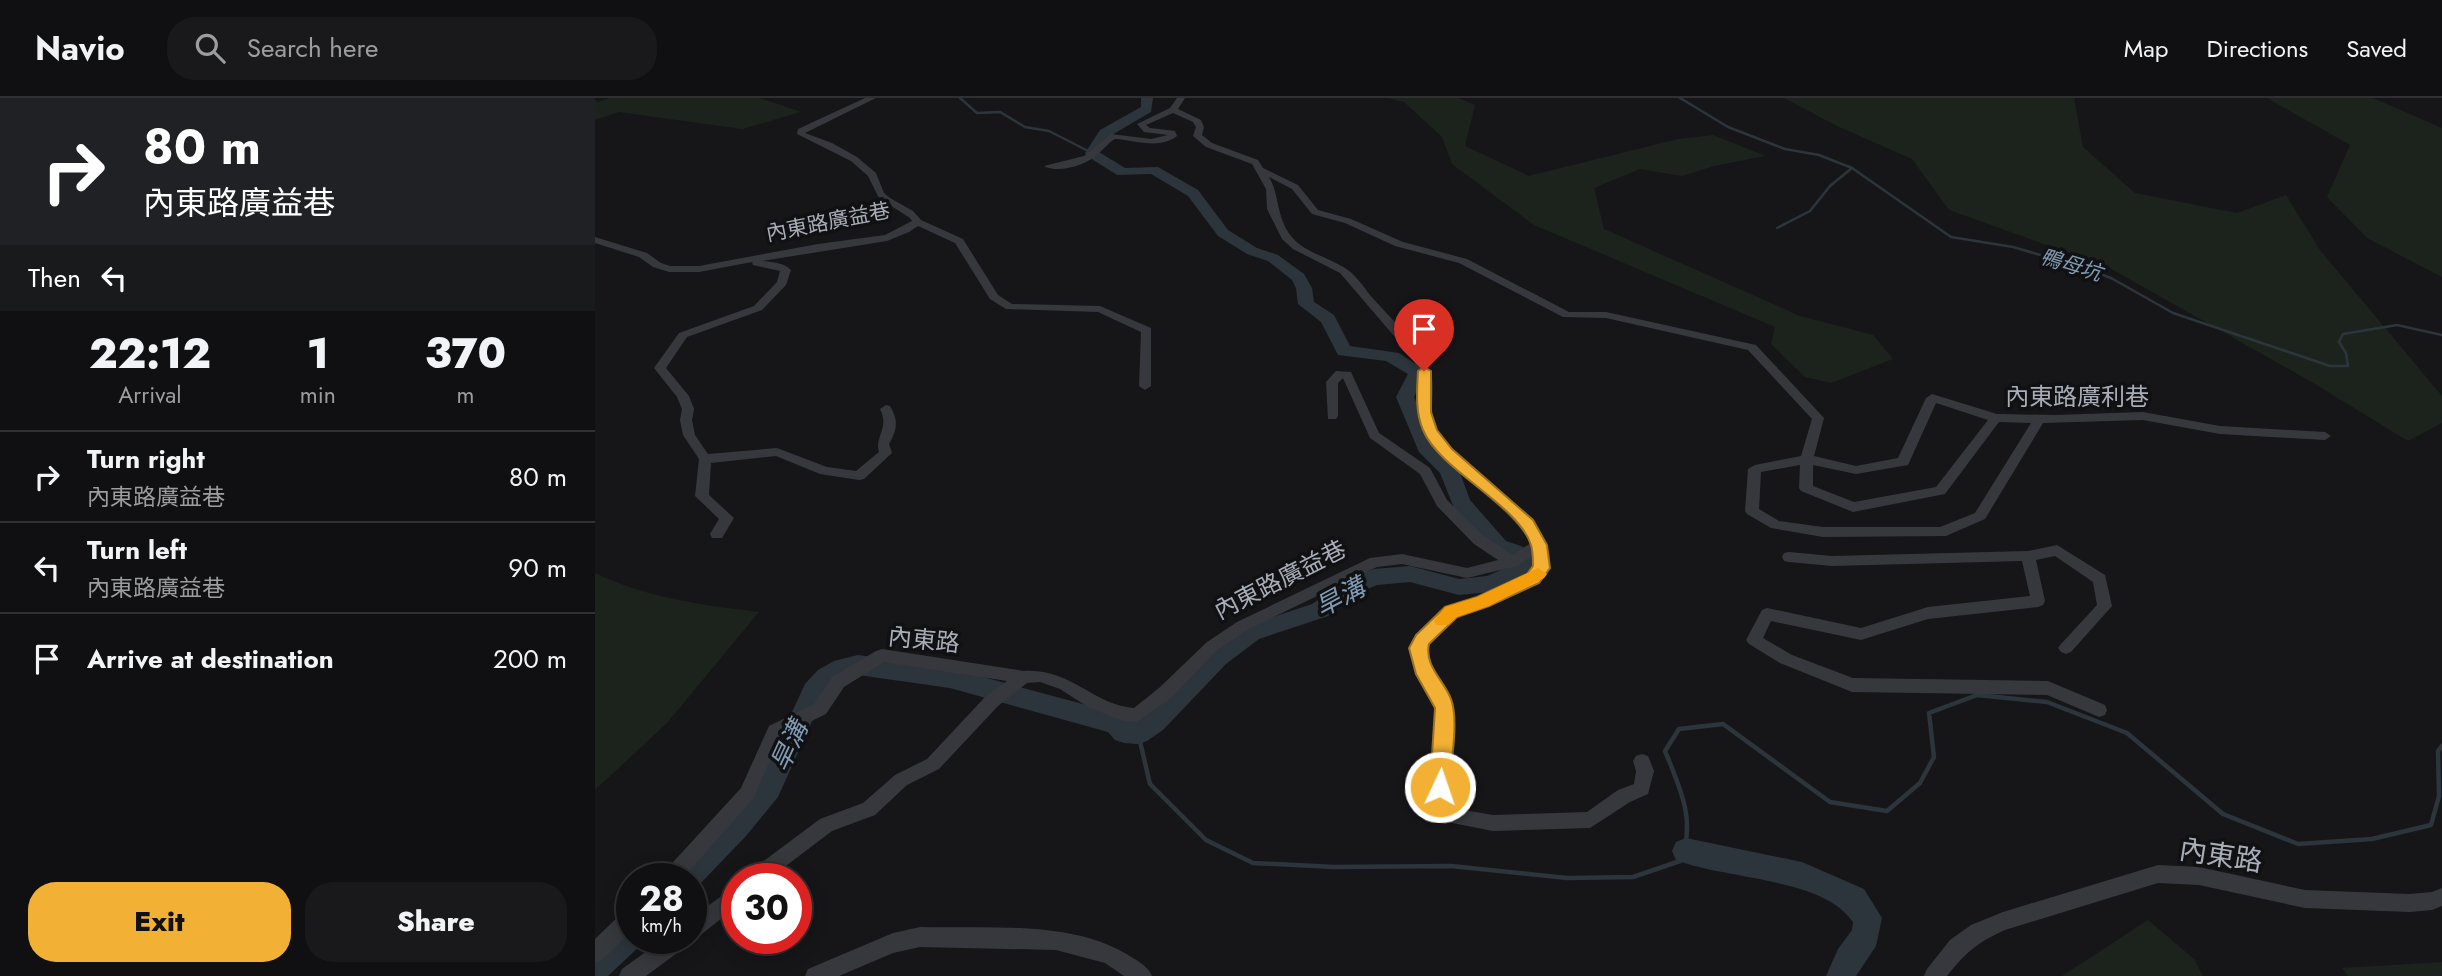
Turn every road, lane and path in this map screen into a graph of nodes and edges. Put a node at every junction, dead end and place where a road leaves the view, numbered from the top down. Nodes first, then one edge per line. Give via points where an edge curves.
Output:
1 (872, 98) edge
2 (1177, 104) edge
3 (1049, 166) dead end
4 (1259, 170) junction
5 (917, 222) junction
6 (595, 240) edge
7 (745, 262) junction
8 (1145, 386) dead end
9 (886, 409) dead end
10 (1332, 416) dead end
11 (1996, 418) junction
12 (2039, 419) junction
13 (2325, 436) dead end
14 (705, 459) junction
15 (1807, 459) junction
16 (717, 534) dead end
17 (1539, 545) junction
18 (2028, 556) junction
19 (1789, 557) dead end
20 (1512, 562) junction
21 (2066, 648) dead end
22 (1024, 677) junction
23 (2099, 710) dead end
24 (1642, 761) dead end
25 (684, 863) edge
26 (777, 863) edge
27 (2442, 897) edge
28 (721, 907) edge
29 (707, 917) edge
30 (616, 933) edge
31 (595, 953) edge
32 (659, 954) edge
33 (629, 976) edge
34 (815, 976) edge
35 (1142, 976) edge
36 (1934, 976) edge

1 - 5 street, 內東路廣益巷 via 807,125 801,134 830,144 869,172 881,195 908,209
2 - 3 street via 1141,124 1147,130 1172,133 1165,140 1114,136 1093,154 1064,166
2 - 4 street via 1197,120 1197,136 1205,143 1248,158
4 - 15 street, 內東路廣利巷 via 1295,187 1315,212 1347,220 1399,244 1464,261 1567,315 1606,315 1752,347 1818,418
4 - 17 street via 1271,189 1272,209 1286,237 1344,271 1416,355 1424,371 1424,412 1430,432 1527,524
5 - 7 street, 內東路廣益巷 via 887,238
5 - 8 street, 內東路廣益巷 via 959,241 994,297 1010,307 1100,309 1147,330
6 - 7 street, 內東路廣益巷 via 674,270
7 - 14 street, 內東路廣益巷 via 779,266 786,270 782,283 758,309 684,335 660,368 683,396 689,435
9 - 14 street via 891,415 883,444 886,453 859,476 825,471 777,452
10 - 20 street via 1332,382 1340,374 1347,375 1374,435 1425,471 1442,503 1479,540
11 - 12 street, 內東路廣利巷
11 - 15 street via 1932,398 1903,463 1856,470
11 - 15 street, 內東路廣利巷 via 1940,491 1853,507 1806,488
12 - 13 street, 內東路廣利巷 via 2143,416 2220,430
12 - 15 street via 1980,516 1941,532 1812,531 1776,524 1752,511 1755,469
14 - 16 street via 702,496 727,519
17 - 20 street, 內東路廣益巷
17 - 24 street via 1542,568 1538,574 1483,602 1451,612 1418,648 1425,674 1444,708 1438,813 1493,823 1591,820 1642,789
18 - 19 street via 1832,561
18 - 21 street via 2057,550 2100,579 2105,606
18 - 23 street via 2038,601 1927,613 1861,634 1767,614 1754,640 1786,659 1852,685 2048,688
20 - 22 street, 內東路廣益巷 via 1467,573 1402,559 1375,562 1242,626 1212,646 1137,715 1094,702 1065,684 1040,676
22 - 25 street, 內東路 via 882,655 838,682 820,709 775,731 747,793
22 - 26 street via 992,701 933,764 901,780 869,809 826,825
27 - 36 street, 內東路 via 2410,903 2305,899 2199,876 2158,874 1977,932 1957,947
28 - 29 street
30 - 31 street
32 - 33 street
34 - 35 street via 893,943 920,937 1055,940 1109,954

